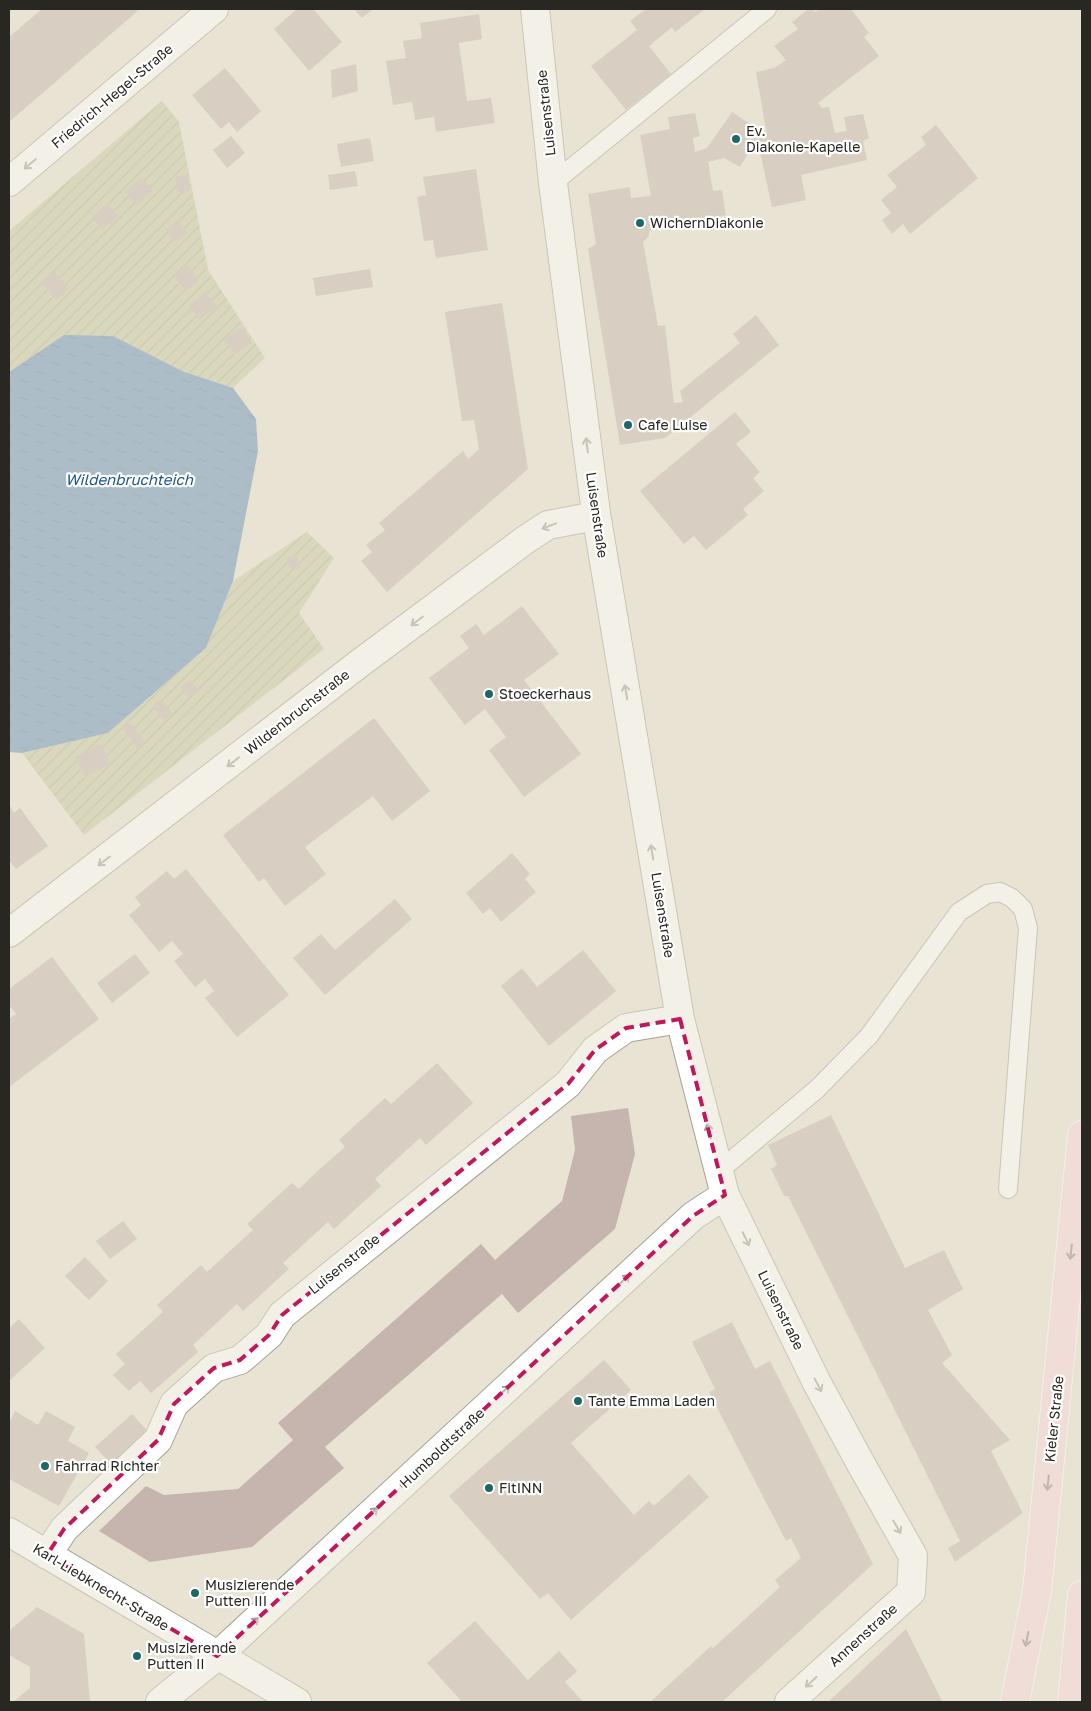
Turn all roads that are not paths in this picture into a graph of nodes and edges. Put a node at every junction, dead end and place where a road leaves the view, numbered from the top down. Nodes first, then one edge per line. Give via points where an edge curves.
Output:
1 (214, 9) edge
2 (535, 9) edge
3 (767, 9) edge
4 (9, 182) edge
5 (553, 183) junction
6 (596, 516) junction
7 (9, 933) edge
8 (680, 1019) junction
9 (1082, 1135) edge
10 (722, 1183) junction
11 (1008, 1189) dead end
12 (9, 1532) edge
13 (47, 1555) junction
14 (913, 1556) joint
15 (1082, 1595) edge
16 (217, 1656) junction
17 (160, 1702) edge
18 (297, 1702) edge
19 (788, 1702) edge
20 (1015, 1702) edge
21 (1072, 1702) edge

1 -> 4 street, Friedrich-Hegel-Straße
2 - 5 street, Luisenstraße
3 - 5 lane
6 -> 5 street, Luisenstraße
6 -> 7 street, Wildenbruchstraße via 548,525 525,540
8 -> 6 street, Luisenstraße
10 -> 8 street, Luisenstraße
8 - 13 street, Luisenstraße via 626,1028 595,1050 568,1084 282,1314 269,1335 240,1360 214,1368 174,1404 158,1440 64,1529
9 -> 20 main road, Kieler Straße via 1037,1591
10 - 11 lane via 869,1036 959,912 986,894 1000,892 1023,909 1028,928
10 -> 14 street, Luisenstraße via 817,1383
16 -> 10 street, Humboldtstraße via 693,1216
12 - 13 street, Karl-Liebknecht-Straße
13 - 16 street, Karl-Liebknecht-Straße
14 -> 19 street, Annenstraße via 911,1592
15 - 21 main road
16 - 17 street, Humboldtstraße
16 - 18 street, Karl-Liebknecht-Straße

